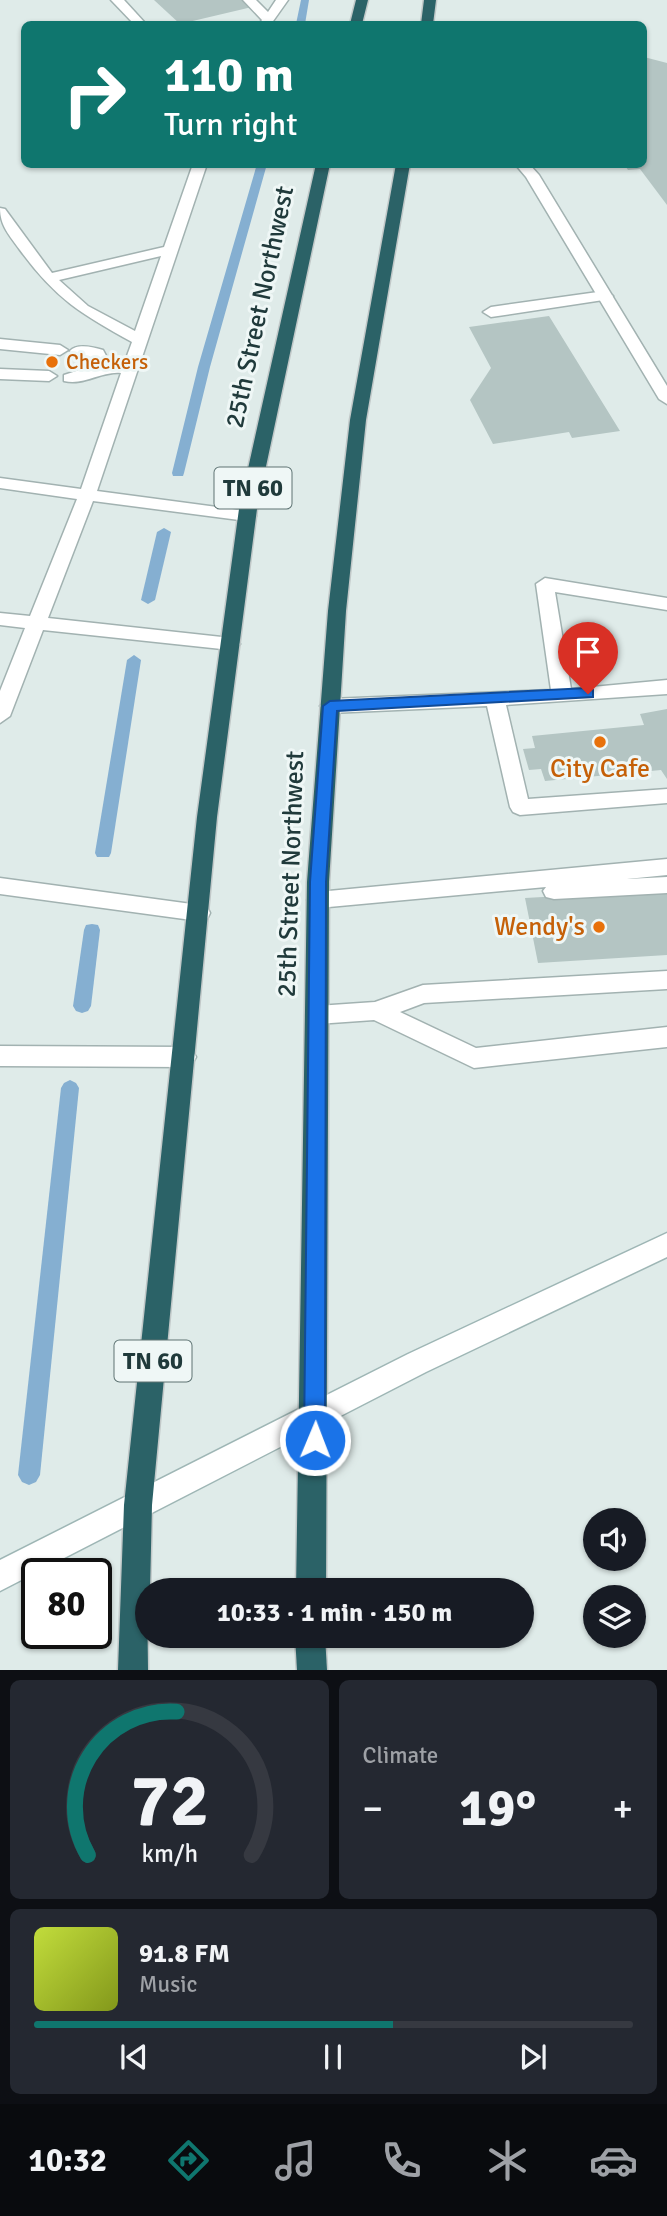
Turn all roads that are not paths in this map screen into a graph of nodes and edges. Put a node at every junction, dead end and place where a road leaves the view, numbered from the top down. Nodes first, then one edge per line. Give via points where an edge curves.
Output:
1 (117, 0) edge
2 (249, 0) edge
3 (267, 0) edge
4 (282, 0) edge
5 (362, 0) edge
6 (430, 0) edge
7 (137, 21) edge
8 (266, 21) edge
9 (267, 21) edge
10 (268, 21) edge
11 (357, 21) edge
12 (427, 21) edge
13 (199, 168) edge
14 (322, 168) edge
15 (402, 168) edge
16 (524, 168) edge
17 (0, 212) edge
18 (170, 250) junction
19 (48, 278) junction
20 (605, 296) junction
21 (491, 312) dead end
22 (140, 340) junction
23 (0, 344) edge
24 (60, 350) dead end
25 (78, 351) dead end
26 (104, 367) junction
27 (130, 369) junction
28 (0, 374) edge
29 (49, 376) dead end
30 (70, 378) dead end
31 (662, 384) edge
32 (667, 399) edge
33 (0, 483) edge
34 (87, 495) junction
35 (247, 516) junction
36 (667, 604) edge
37 (0, 618) edge
38 (36, 624) junction
39 (231, 644) junction
40 (667, 687) edge
41 (562, 696) junction
42 (495, 699) junction
43 (330, 706) junction
44 (0, 716) edge
45 (667, 796) edge
46 (667, 867) edge
47 (520, 881) junction
48 (667, 885) edge
49 (0, 886) edge
50 (318, 900) junction
51 (199, 913) junction
52 (667, 980) edge
53 (376, 1011) junction
54 (317, 1015) junction
55 (667, 1037) edge
56 (0, 1056) edge
57 (184, 1058) junction
58 (667, 1245) edge
59 (315, 1415) junction
60 (138, 1505) junction
61 (0, 1576) edge
62 (311, 1578) edge
63 (311, 1648) edge
64 (133, 1670) edge
65 (312, 1670) edge

1 - 7 street
2 - 8 street
3 - 9 street
4 - 10 street
5 - 11 highway
6 - 12 highway
13 - 18 street
14 - 35 highway, 25th Street Northwest / TN 60
15 - 43 highway, 25th Street Northwest via 358,420
16 - 20 street
17 - 19 street
18 - 19 street
18 - 22 street
19 - 22 street via 83,309
20 - 21 street
20 - 31 street
22 - 27 street
23 - 24 street
25 - 26 street via 97,353
26 - 27 street
26 - 30 street
27 - 34 street
28 - 29 street
31 - 32 street
33 - 34 street
34 - 35 street
34 - 38 street
35 - 39 highway, 25th Street Northwest / TN 60
36 - 41 street via 545,584
37 - 38 street
38 - 39 street
38 - 44 street
39 - 51 highway, 25th Street Northwest / TN 60
40 - 41 street
41 - 42 street
42 - 43 street
42 - 45 street via 520,807
43 - 50 highway, 25th Street Northwest
46 - 47 street
47 - 48 street via 554,891
47 - 50 street
49 - 51 street
50 - 54 highway, 25th Street Northwest
51 - 57 highway, 25th Street Northwest / TN 60
52 - 53 street via 423,993
53 - 54 street
53 - 55 street via 474,1058
54 - 59 highway, 25th Street Northwest
56 - 57 street
57 - 60 highway, 25th Street Northwest / TN 60
58 - 59 street
59 - 60 street
59 - 62 highway, 25th Street Northwest
60 - 61 street
60 - 64 highway, TN 60
63 - 65 highway

